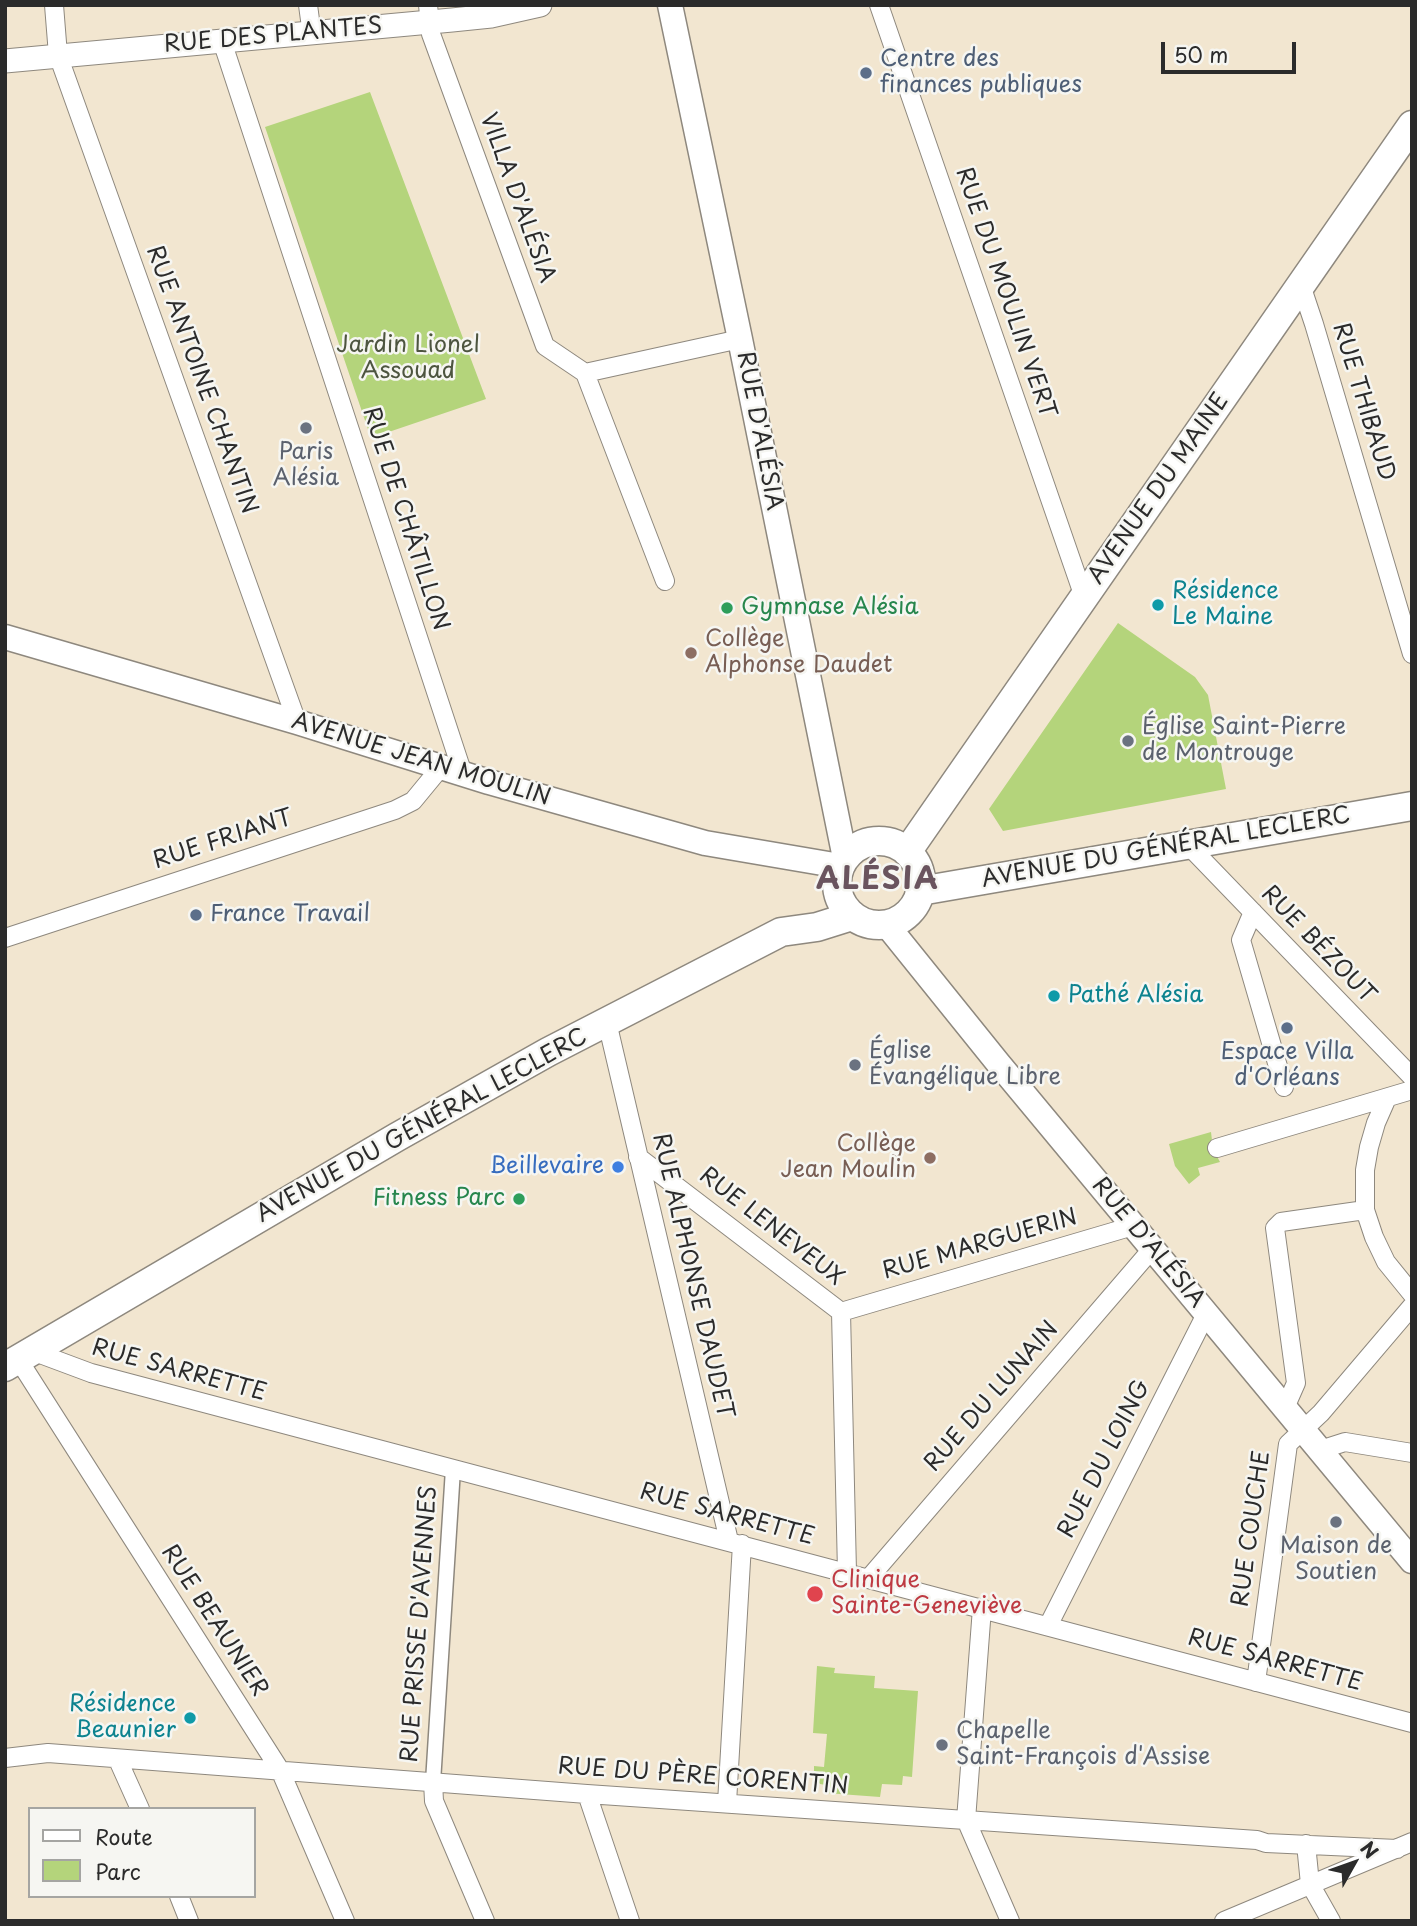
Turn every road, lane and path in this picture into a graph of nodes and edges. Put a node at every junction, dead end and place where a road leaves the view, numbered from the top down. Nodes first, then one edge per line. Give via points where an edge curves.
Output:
1 (54, 5) edge
2 (307, 5) edge
3 (540, 5) edge
4 (670, 5) edge
5 (879, 5) edge
6 (428, 13) edge
7 (312, 34) junction
8 (222, 41) junction
9 (58, 55) junction
10 (5, 61) edge
11 (1412, 125) edge
12 (1301, 285) junction
13 (740, 339) junction
14 (585, 373) junction
15 (665, 581) dead end
16 (1084, 597) junction
17 (5, 637) edge
18 (1412, 654) edge
19 (297, 722) junction
20 (452, 770) junction
21 (1412, 806) edge
22 (1189, 846) junction
23 (907, 852) junction
24 (843, 862) junction
25 (920, 891) junction
26 (1253, 912) junction
27 (852, 916) junction
28 (886, 925) junction
29 (5, 938) edge
30 (607, 1022) junction
31 (1412, 1077) edge
32 (1284, 1087) dead end
33 (1412, 1090) edge
34 (1387, 1098) junction
35 (1217, 1148) dead end
36 (638, 1157) junction
37 (1365, 1210) junction
38 (1133, 1226) junction
39 (1152, 1249) junction
40 (1412, 1294) edge
41 (1412, 1306) edge
42 (841, 1312) junction
43 (1206, 1314) junction
44 (18, 1359) edge
45 (1285, 1408) junction
46 (1303, 1430) junction
47 (1320, 1450) junction
48 (1412, 1453) edge
49 (453, 1469) junction
50 (736, 1543) junction
51 (1412, 1561) edge
52 (847, 1572) junction
53 (869, 1578) junction
54 (982, 1608) junction
55 (1048, 1626) junction
56 (1256, 1682) junction
57 (1412, 1723) edge
58 (5, 1758) edge
59 (118, 1760) junction
60 (280, 1770) junction
61 (433, 1782) junction
62 (587, 1794) junction
63 (727, 1802) junction
64 (139, 1807) edge
65 (966, 1820) junction
66 (1306, 1844) junction
67 (1404, 1846) edge
68 (1310, 1884) junction
69 (179, 1898) edge
70 (189, 1921) edge
71 (345, 1921) edge
72 (485, 1921) edge
73 (630, 1921) edge
74 (1010, 1921) edge
75 (1224, 1921) edge
76 (1331, 1921) edge

1 - 9 street, RUE ANTOINE CHANTIN
2 - 7 street
3 - 6 street, RUE DES PLANTES via 491,16
4 - 13 main road, RUE D'ALÉSIA
5 - 16 street, RUE DU MOULIN VERT
6 - 7 street, RUE DES PLANTES
6 - 14 street, VILLA D'ALÉSIA via 431,34 545,346
7 - 8 street, RUE DES PLANTES
8 - 9 street, RUE DES PLANTES
8 - 20 street, RUE DE CHÂTILLON
9 - 10 street, RUE DES PLANTES
9 - 19 street, RUE ANTOINE CHANTIN
11 - 12 main road, AVENUE DU MAINE
12 - 16 main road, AVENUE DU MAINE
12 - 18 street, RUE THIBAUD
13 - 14 street
13 - 24 main road, RUE D'ALÉSIA
14 - 15 street
16 - 23 main road, AVENUE DU MAINE
17 - 19 main road, AVENUE JEAN MOULIN
19 - 20 main road, AVENUE JEAN MOULIN
20 - 24 main road, AVENUE JEAN MOULIN via 705,843
20 - 29 street, RUE FRIANT via 414,801 395,810
21 - 22 main road, AVENUE DU GÉNÉRAL LECLERC
22 - 25 main road, AVENUE DU GÉNÉRAL LECLERC
22 - 26 street, RUE BÉZOUT
23 - 24 main road via 892,843 874,841 858,847
23 - 25 main road via 920,874
24 - 27 main road via 839,898
25 - 28 main road via 906,915
26 - 31 street, RUE BÉZOUT
26 - 32 street via 1241,940
27 - 28 main road
27 - 30 main road, AVENUE DU GÉNÉRAL LECLERC via 780,932
28 - 38 main road, RUE D'ALÉSIA
30 - 36 street, RUE ALPHONSE DAUDET
30 - 44 main road, AVENUE DU GÉNÉRAL LECLERC via 397,1137
33 - 34 street
34 - 35 street
34 - 37 street via 1369,1147
36 - 42 street, RUE LENEVEUX
36 - 50 street, RUE ALPHONSE DAUDET
37 - 40 street via 1386,1262
37 - 45 street via 1282,1222 1275,1228 1296,1383
38 - 39 main road, RUE D'ALÉSIA
38 - 42 street, RUE MARGUERIN
39 - 43 main road, RUE D'ALÉSIA
39 - 53 street, RUE DU LUNAIN
41 - 46 street, RUE COUCHE
42 - 52 street
43 - 45 main road, RUE D'ALÉSIA
43 - 55 street, RUE DU LOING
44 - 49 street, RUE SARRETTE via 91,1373
44 - 60 street, RUE BEAUNIER
45 - 46 main road, RUE D'ALÉSIA
46 - 47 main road, RUE D'ALÉSIA
46 - 56 street, RUE COUCHE via 1288,1444
47 - 48 street via 1345,1442
47 - 51 main road, RUE D'ALÉSIA
49 - 50 street, RUE SARRETTE
49 - 61 street, RUE PRISSE D'AVENNES
50 - 52 street, RUE SARRETTE
50 - 63 street, RUE ALPHONSE DAUDET
52 - 53 street, RUE SARRETTE
53 - 54 street, RUE SARRETTE
54 - 55 street, RUE SARRETTE
54 - 65 street
55 - 56 street, RUE SARRETTE
56 - 57 street, RUE SARRETTE
58 - 59 street, RUE DU PÈRE CORENTIN via 48,1753
59 - 60 street, RUE DU PÈRE CORENTIN
59 - 64 street
60 - 61 street, RUE DU PÈRE CORENTIN
60 - 71 street, RUE BEAUNIER
61 - 62 street, RUE DU PÈRE CORENTIN
61 - 72 street via 434,1801
62 - 63 street, RUE DU PÈRE CORENTIN
62 - 73 street
63 - 65 street, RUE DU PÈRE CORENTIN
65 - 66 street, RUE DU PÈRE CORENTIN
65 - 74 street
66 - 67 street, RUE DU PÈRE CORENTIN
66 - 68 street
67 - 68 street
68 - 75 street
68 - 76 street
69 - 70 street

